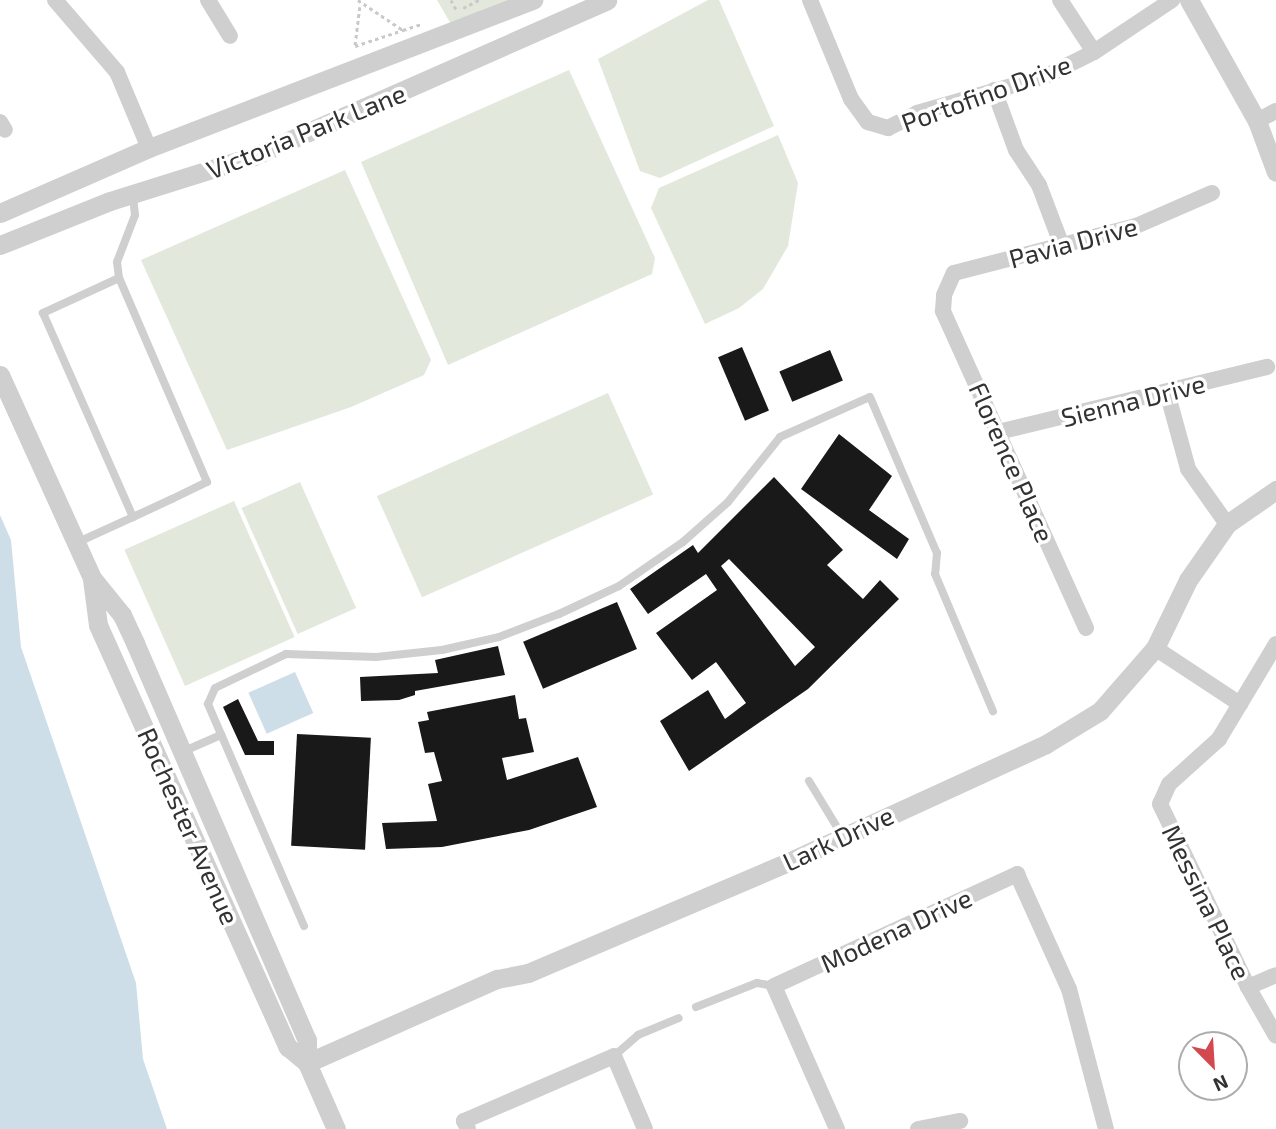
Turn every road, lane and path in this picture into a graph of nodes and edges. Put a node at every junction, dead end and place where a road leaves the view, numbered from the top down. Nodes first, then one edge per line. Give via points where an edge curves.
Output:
1 (55, 0) edge
2 (208, 0) edge
3 (358, 0) edge
4 (451, 0) edge
5 (478, 0) edge
6 (533, 0) edge
7 (607, 0) edge
8 (810, 0) edge
9 (1060, 0) edge
10 (1172, 0) edge
11 (1189, 0) edge
12 (361, 6) junction
13 (424, 23) dead end
14 (403, 30) junction
15 (230, 36) dead end
16 (1094, 52) junction
17 (994, 90) junction
18 (1276, 111) edge
19 (1257, 121) junction
20 (149, 148) junction
21 (1276, 172) edge
22 (1212, 193) dead end
23 (133, 195) junction
24 (0, 213) edge
25 (0, 245) edge
26 (1062, 246) junction
27 (119, 278) junction
28 (944, 295) joint
29 (1267, 367) dead end
30 (0, 375) edge
31 (1167, 392) junction
32 (998, 432) junction
33 (1276, 490) edge
34 (133, 517) junction
35 (1227, 524) junction
36 (76, 543) junction
37 (92, 578) junction
38 (1086, 628) dead end
39 (1276, 644) edge
40 (1156, 648) junction
41 (1240, 704) junction
42 (993, 711) dead end
43 (221, 735) junction
44 (182, 752) junction
45 (809, 781) dead end
46 (843, 837) junction
47 (304, 926) dead end
48 (1276, 975) edge
49 (774, 986) junction
50 (1248, 987) junction
51 (695, 1007) dead end
52 (679, 1018) dead end
53 (1276, 1036) edge
54 (614, 1056) junction
55 (307, 1063) junction
56 (960, 1121) dead end
57 (466, 1125) edge
58 (336, 1129) edge
59 (645, 1129) edge
60 (836, 1129) edge
61 (918, 1129) edge
62 (1106, 1129) edge

1 - 20 street via 117,72
2 - 15 street
3 - 12 path
4 - 5 path via 456,12
6 - 20 street, Victoria Park Lane
7 - 23 street, Victoria Park Lane via 297,139
8 - 17 street, Portofino Drive via 851,99 868,122 888,128 916,113
9 - 16 street
10 - 16 street, Portofino Drive
11 - 19 street
12 - 14 path
12 - 14 path via 355,46
13 - 14 path
16 - 17 street, Portofino Drive via 1046,76
17 - 26 street via 1016,150 1039,185
18 - 19 street
19 - 21 street
20 - 24 street, Victoria Park Lane
22 - 26 street, Pavia Drive via 1136,226
23 - 25 street, Victoria Park Lane
23 - 27 lane via 135,215 117,262
26 - 28 street, Pavia Drive via 954,273
27 - 34 lane via 207,482
27 - 34 lane via 43,313
28 - 32 street, Florence Place via 943,311
29 - 31 street, Sienna Drive
30 - 36 street, Rochester Avenue
31 - 32 street, Sienna Drive
31 - 35 street via 1188,469
32 - 38 street, Florence Place
33 - 35 street, Lark Drive
34 - 36 lane
35 - 40 street, Lark Drive via 1188,580
36 - 37 street, Rochester Avenue
37 - 44 street, Rochester Avenue via 122,615
37 - 55 street, Rochester Avenue via 99,625 111,654 288,1047
39 - 41 street
40 - 41 street
40 - 46 street, Lark Drive via 1100,711 1068,731
41 - 50 street, Messina Place via 1219,739 1169,784 1160,804
42 - 43 lane via 934,574 937,553 870,397 780,437 728,502 683,542 619,586 507,634 442,650 376,657 286,654 215,688 208,704
43 - 44 lane
43 - 47 lane
44 - 55 street, Rochester Avenue via 307,1040
45 - 46 lane
46 - 55 street, Lark Drive via 528,973 497,979
48 - 50 street
49 - 51 lane via 757,983
49 - 60 street
49 - 62 street, Modena Drive via 1017,874 1069,989
50 - 53 street, Messina Place
52 - 54 lane via 638,1035
54 - 57 street
54 - 59 street
55 - 58 street, Rochester Avenue
56 - 61 street

